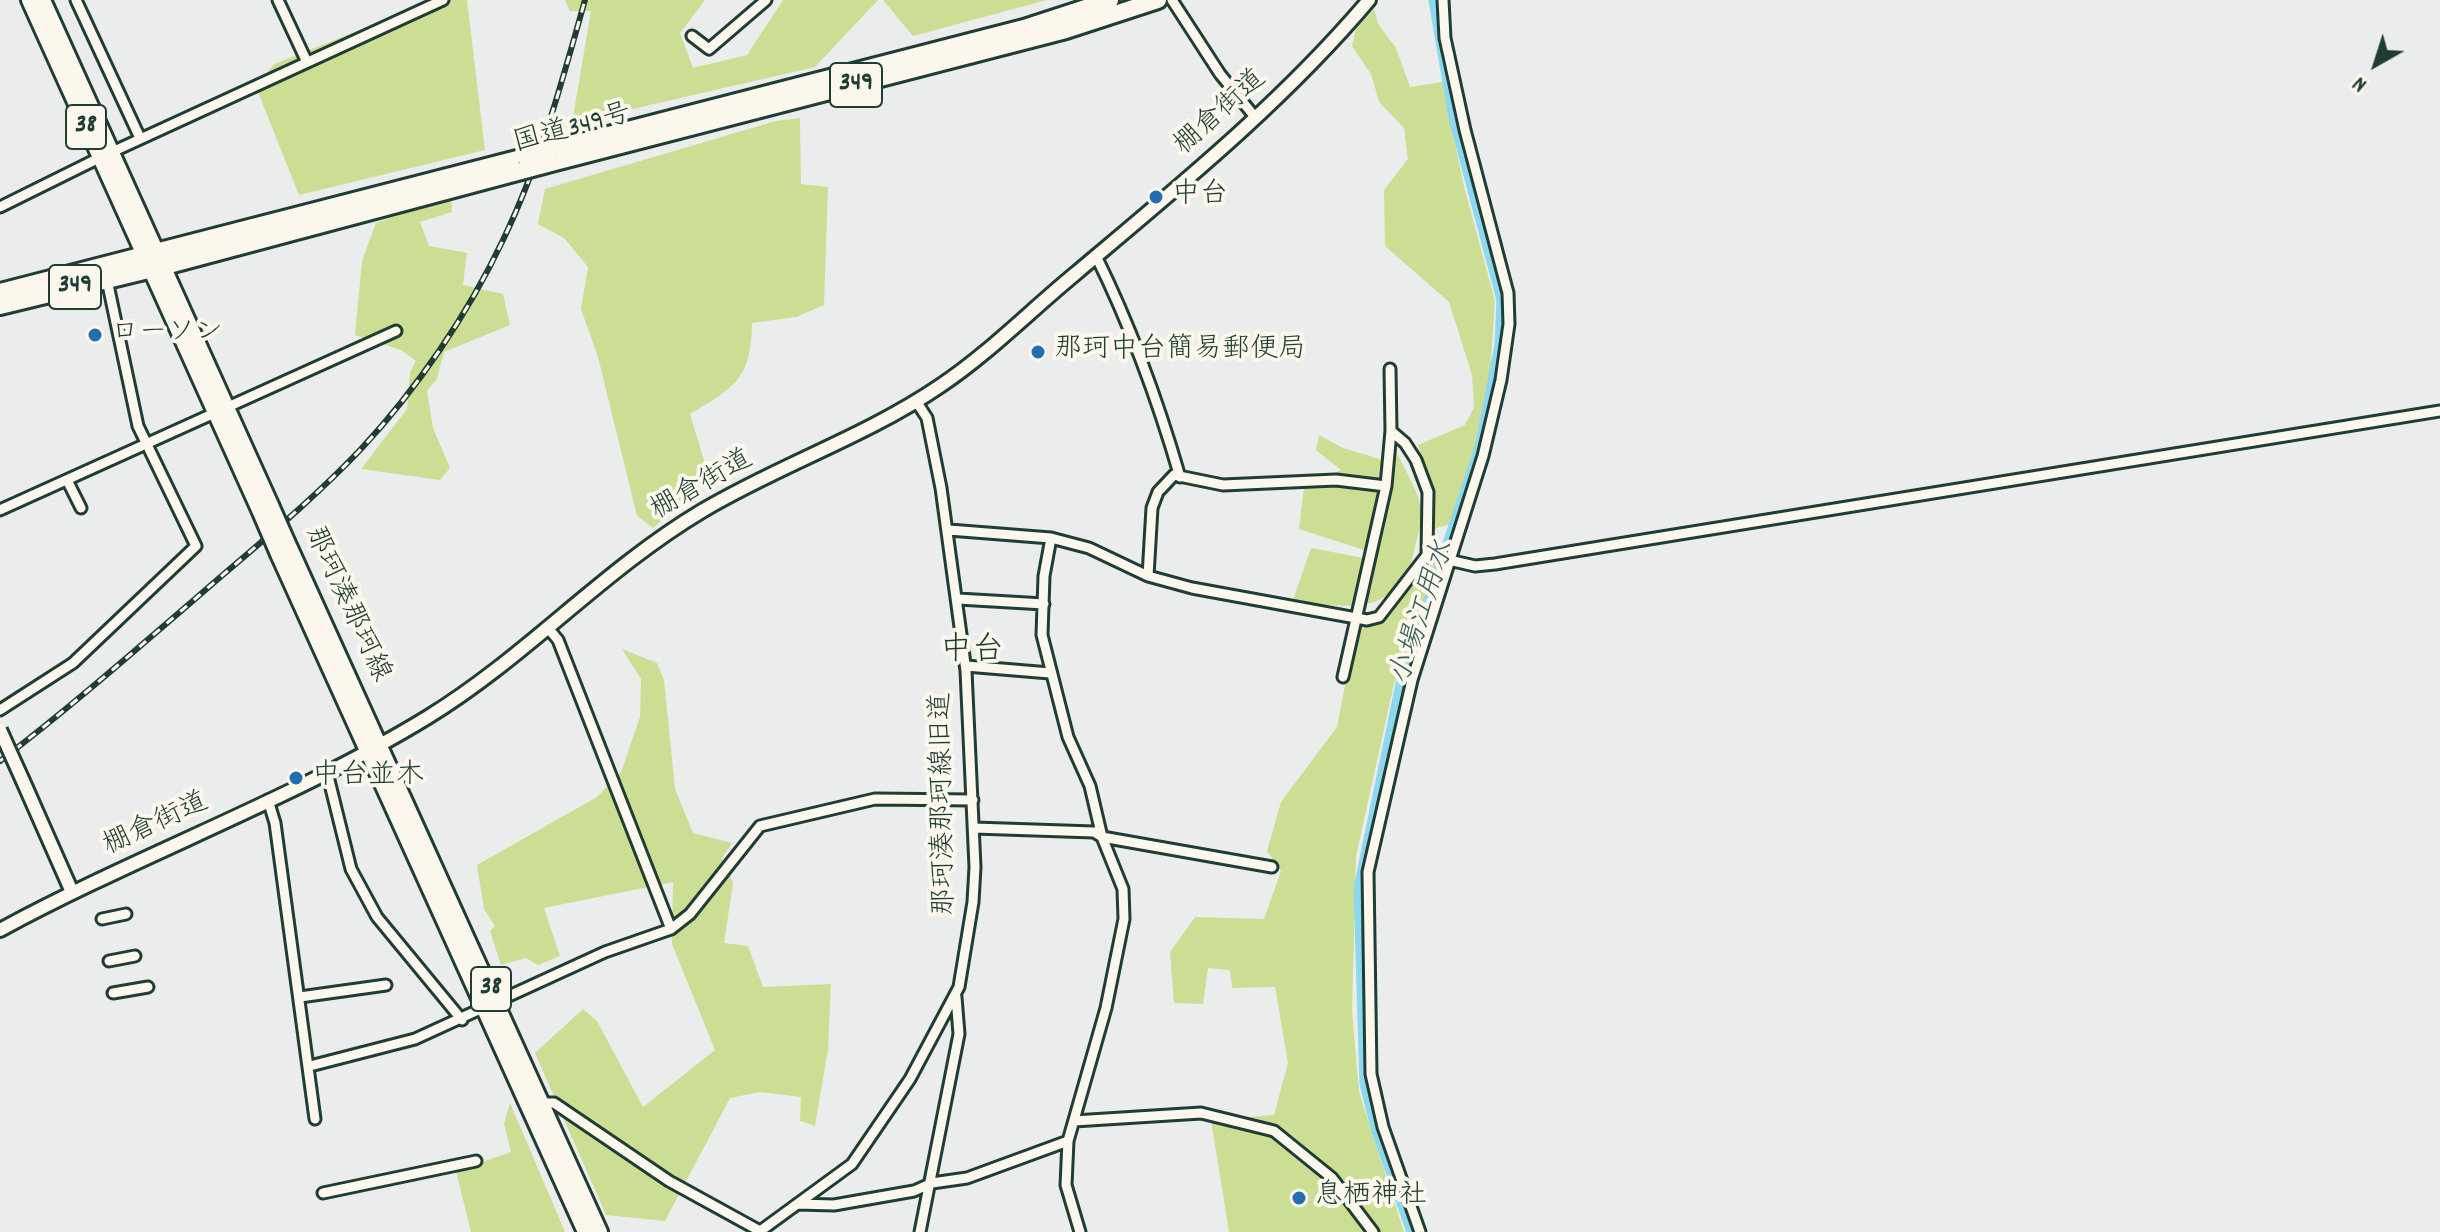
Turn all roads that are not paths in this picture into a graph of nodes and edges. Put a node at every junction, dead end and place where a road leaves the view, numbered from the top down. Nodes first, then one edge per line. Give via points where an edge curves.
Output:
1 (29, 0) edge
2 (43, 0) edge
3 (76, 0) edge
4 (278, 0) edge
5 (443, 0) edge
6 (766, 0) edge
7 (1110, 0) edge
8 (1158, 0) edge
9 (1172, 0) edge
10 (1369, 0) edge
11 (1443, 0) edge
12 (692, 36) dead end
13 (306, 60) junction
14 (1255, 117) junction
15 (140, 138) junction
16 (105, 155) junction
17 (553, 156) junction
18 (0, 207) edge
19 (1096, 256) junction
20 (154, 260) junction
21 (107, 280) junction
22 (0, 292) edge
23 (0, 306) edge
24 (396, 331) dead end
25 (1390, 369) dead end
26 (916, 401) junction
27 (222, 411) junction
28 (2440, 411) edge
29 (1391, 431) junction
30 (147, 445) junction
31 (1180, 477) junction
32 (67, 480) junction
33 (1386, 486) junction
34 (81, 508) dead end
35 (0, 510) edge
36 (949, 530) junction
37 (1051, 538) junction
38 (1440, 558) junction
39 (1148, 576) junction
40 (958, 599) junction
41 (1044, 604) junction
42 (1356, 617) junction
43 (548, 628) junction
44 (966, 666) junction
45 (1050, 673) junction
46 (1343, 677) dead end
47 (0, 710) edge
48 (0, 730) edge
49 (374, 749) junction
50 (327, 772) junction
51 (268, 800) junction
52 (973, 800) junction
53 (974, 828) junction
54 (1102, 837) junction
55 (1272, 867) dead end
56 (72, 892) junction
57 (126, 914) dead end
58 (102, 919) dead end
59 (671, 929) junction
60 (0, 930) edge
61 (135, 956) dead end
62 (109, 961) dead end
63 (386, 985) dead end
64 (148, 987) dead end
65 (113, 993) dead end
66 (300, 997) junction
67 (956, 997) junction
68 (491, 1005) junction
69 (462, 1020) junction
70 (310, 1066) junction
71 (542, 1103) junction
72 (315, 1119) dead end
73 (1074, 1121) junction
74 (1068, 1141) junction
75 (476, 1161) dead end
76 (932, 1183) junction
77 (323, 1193) dead end
78 (797, 1204) junction
79 (585, 1232) edge
80 (600, 1232) edge
81 (760, 1232) edge
82 (920, 1232) edge
83 (1080, 1232) edge
84 (1373, 1232) edge
85 (1420, 1232) edge

1 - 16 main road, 那珂湊那珂線 / 38
2 - 16 main road, 那珂湊那珂線 / 38
3 - 15 street
4 - 13 street
5 - 13 street
6 - 12 street via 709,49
7 - 17 highway, 国道349号 / 349
8 - 17 highway, 国道349号 / 349 via 1066,30
9 - 14 street
10 - 14 street, 棚倉街道 via 1321,55
11 - 38 street via 1445,38 1508,293 1509,324 1487,441
13 - 15 street
14 - 19 street, 棚倉街道
15 - 16 street
16 - 18 street
16 - 20 main road, 那珂湊那珂線 / 38
17 - 20 highway, 国道349号 / 349, bridge
19 - 26 street, 棚倉街道 via 973,361
19 - 31 street via 1157,398
20 - 21 highway, 国道349号 / 349
20 - 22 highway, 国道349号 / 349
20 - 27 main road, 那珂湊那珂線 / 38
21 - 23 highway, 国道349号 / 349
21 - 30 street via 138,426
24 - 27 street
25 - 29 street
26 - 36 street, 那珂湊那珂線旧道 via 927,418
26 - 43 street, 棚倉街道 via 867,431 702,511 661,537
27 - 30 street
27 - 49 main road, 那珂湊那珂線 / 38, bridge
28 - 38 street via 1495,564 1475,566
29 - 33 street
29 - 38 street via 1416,460 1428,492
30 - 32 street
30 - 47 street via 196,546 73,663
31 - 33 street via 1223,485 1336,480
31 - 39 street via 1174,475 1158,492 1152,508
32 - 34 street
32 - 35 street
33 - 42 street
36 - 37 street
36 - 40 street, 那珂湊那珂線旧道
37 - 39 street via 1089,548
37 - 41 street
38 - 42 street via 1379,617
38 - 85 street via 1371,851 1367,895 1371,1074 1379,1115
39 - 42 street
40 - 41 street
40 - 44 street, 那珂湊那珂線旧道
41 - 45 street via 1042,635
42 - 46 street
43 - 49 street, 棚倉街道 via 467,693
43 - 59 street via 558,640
44 - 45 street
44 - 52 street, 那珂湊那珂線旧道
45 - 54 street
48 - 56 street, bridge
49 - 50 street, 棚倉街道
49 - 68 main road, 那珂湊那珂線 / 38
50 - 51 street, 棚倉街道
50 - 69 street via 351,869 377,917
51 - 56 street, 棚倉街道
51 - 66 street
52 - 53 street, 那珂湊那珂線旧道
52 - 59 street via 875,799 760,826 690,914
53 - 54 street via 1094,832
53 - 67 street, 那珂湊那珂線旧道 via 973,902
54 - 55 street
54 - 73 street via 1119,873 1124,919
56 - 60 street, 棚倉街道
57 - 58 street
59 - 68 street via 605,952
61 - 62 street
63 - 66 street
64 - 65 street
66 - 70 street
67 - 76 street via 959,1034
67 - 78 street, 那珂湊那珂線旧道 via 910,1079 852,1164
68 - 69 street
68 - 71 main road, 那珂湊那珂線 / 38
68 - 79 main road, 那珂湊那珂線 / 38
69 - 70 street via 415,1039
70 - 72 street
71 - 80 main road, 那珂湊那珂線 / 38
71 - 81 street via 554,1103 669,1181
73 - 74 street
73 - 84 street via 1201,1113 1274,1131 1332,1178
74 - 76 street via 967,1178
74 - 83 street via 1066,1185
75 - 77 street
76 - 78 street via 872,1200
76 - 82 street
78 - 81 street, 那珂湊那珂線旧道

